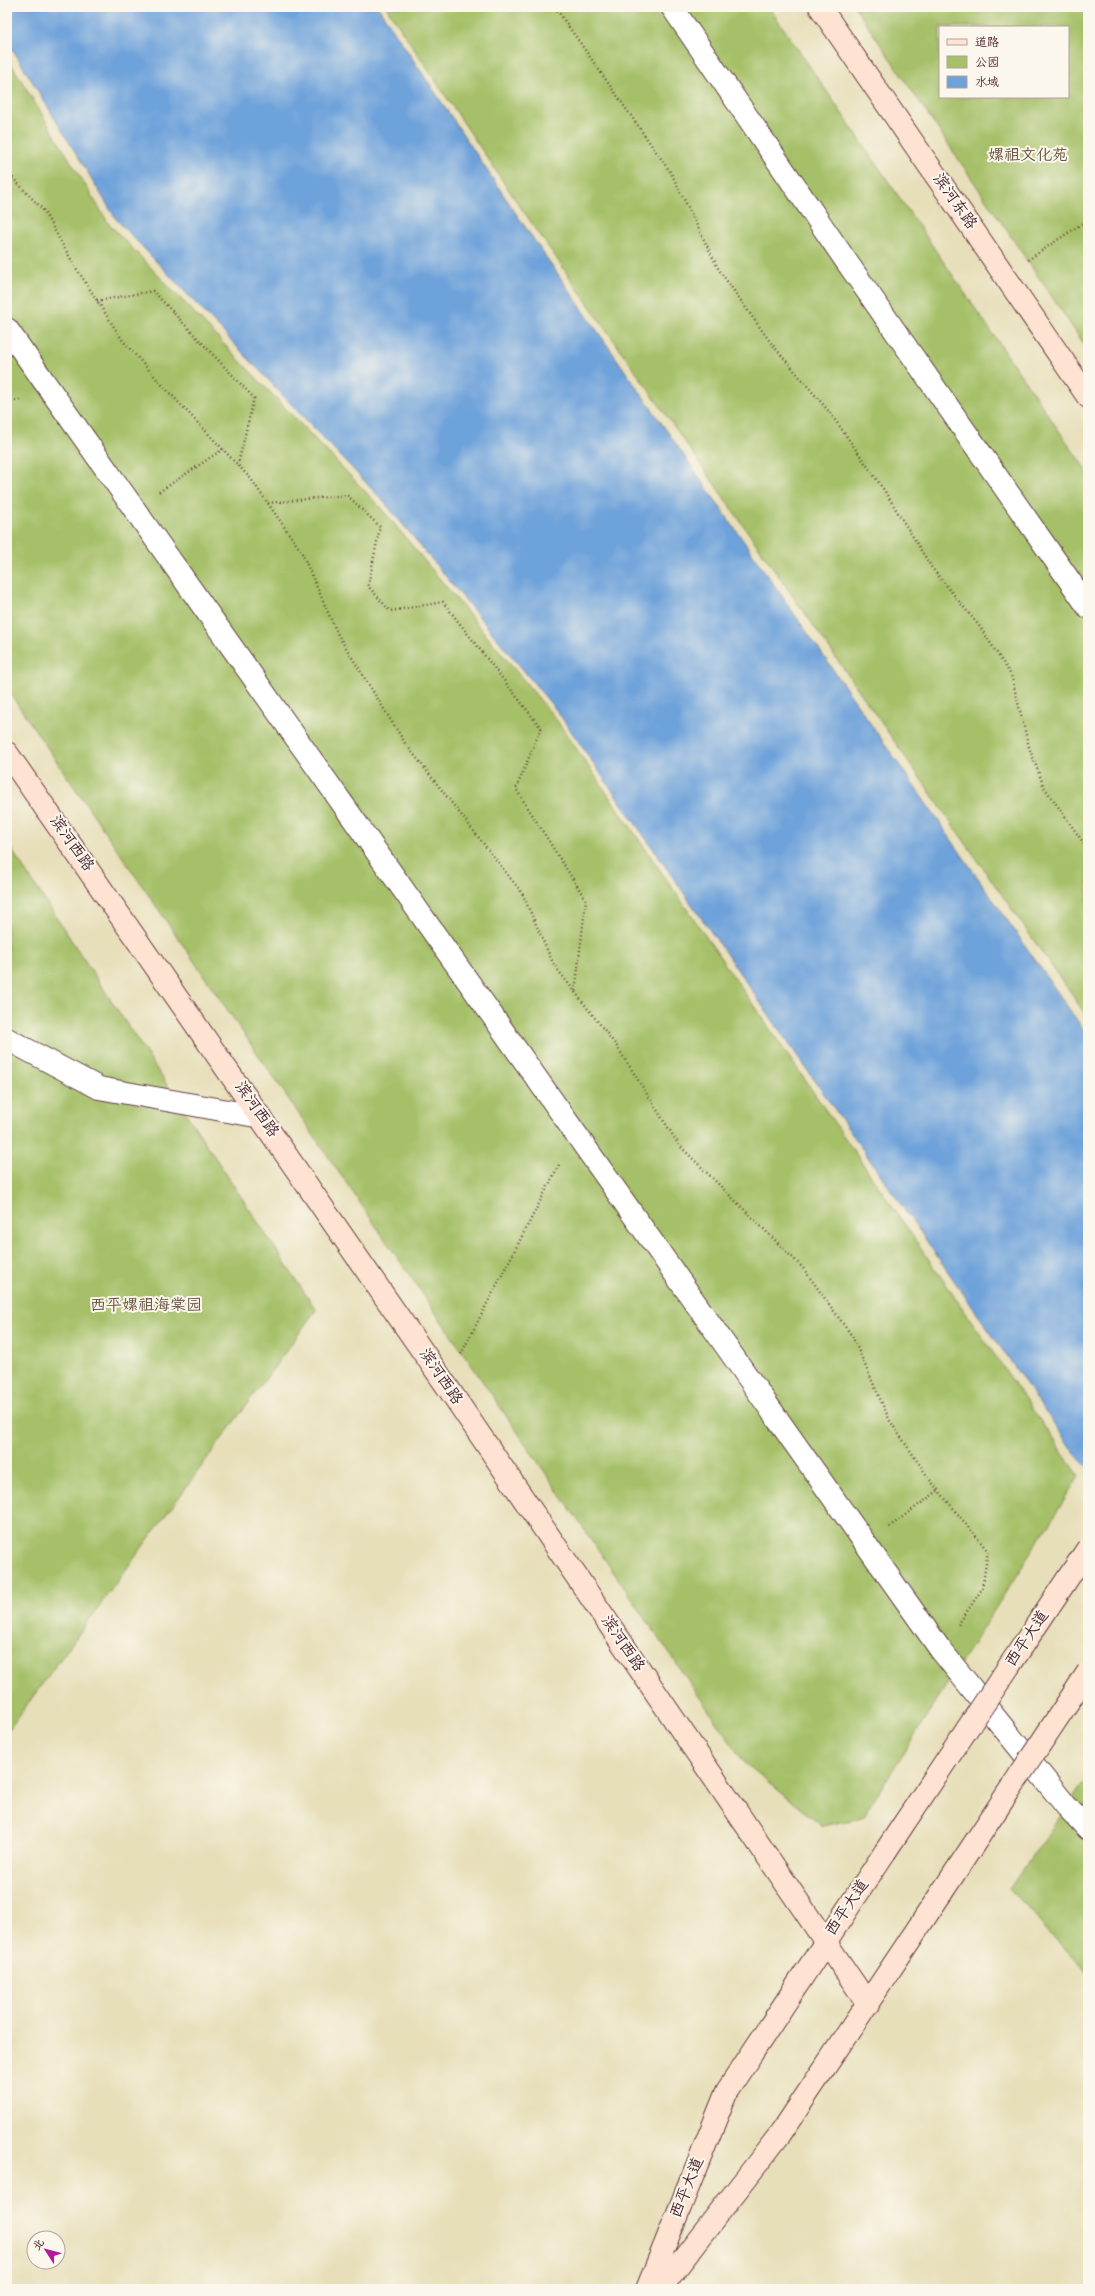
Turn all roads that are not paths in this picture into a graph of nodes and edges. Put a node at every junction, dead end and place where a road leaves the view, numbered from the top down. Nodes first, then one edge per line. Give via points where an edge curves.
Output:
1 (672, 7) edge
2 (820, 7) edge
3 (7, 329) edge
4 (1088, 397) edge
5 (1088, 607) edge
6 (7, 753) edge
7 (7, 1039) edge
8 (261, 1117) junction
9 (1088, 1548) edge
10 (1088, 1672) edge
11 (1088, 1829) edge
12 (825, 1942) junction
13 (868, 2004) junction
14 (647, 2289) edge
15 (660, 2289) edge

1 - 5 street
2 - 4 street, 滨河东路
3 - 11 street via 940,1649 1067,1807
6 - 8 street, 滨河西路
7 - 8 street via 99,1088
8 - 12 street, 滨河西路
9 - 12 street, 西平大道, bridge
10 - 13 street, 西平大道, bridge
12 - 13 street, 滨河西路
12 - 14 street, 西平大道 via 727,2091
13 - 15 street, 西平大道 via 781,2133

